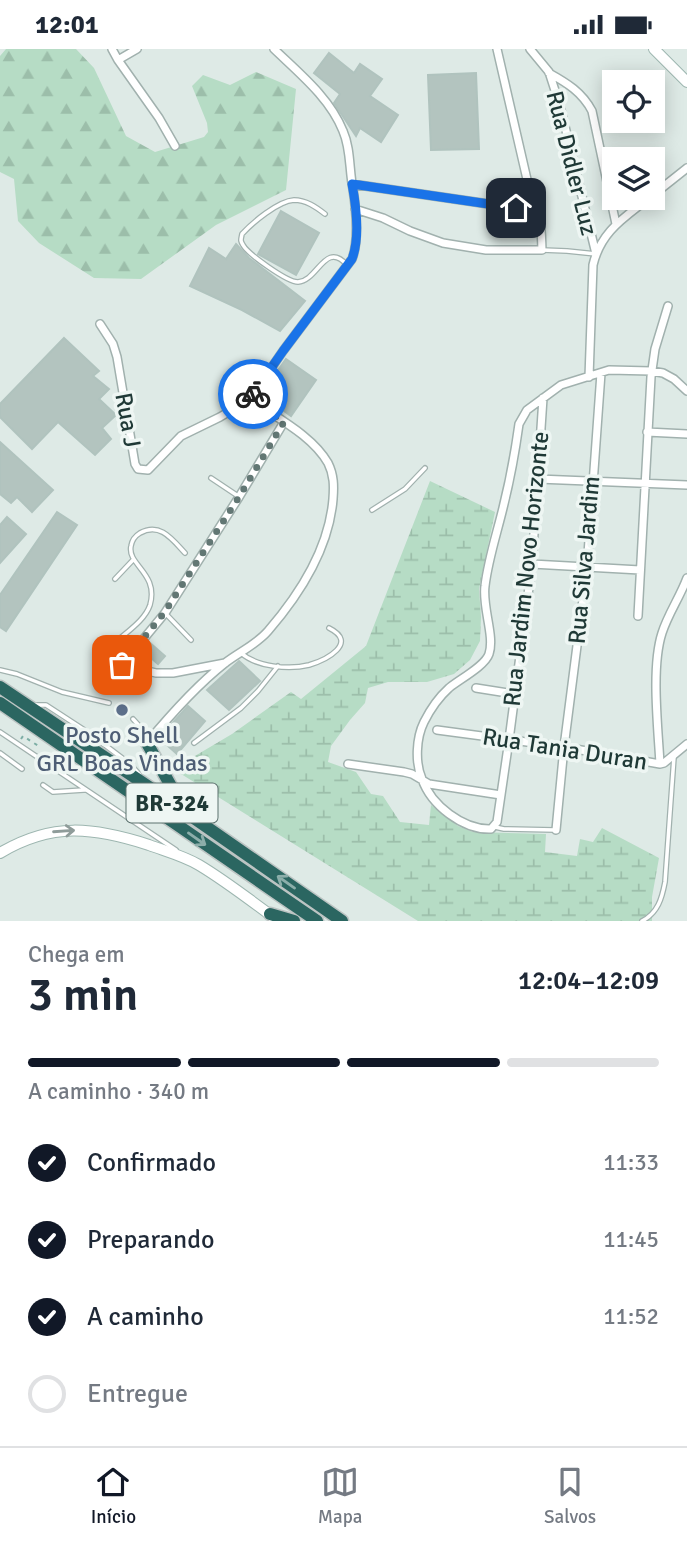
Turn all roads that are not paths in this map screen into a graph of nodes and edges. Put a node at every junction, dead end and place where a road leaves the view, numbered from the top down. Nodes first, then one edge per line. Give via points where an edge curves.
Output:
1 (112, 49) edge
2 (137, 49) edge
3 (274, 49) edge
4 (497, 49) edge
5 (530, 49) edge
6 (654, 49) edge
7 (118, 60) junction
8 (549, 72) junction
9 (687, 82) edge
10 (175, 146) dead end
11 (687, 167) edge
12 (352, 184) junction
13 (665, 185) edge
14 (527, 202) junction
15 (355, 209) junction
16 (634, 210) edge
17 (325, 213) dead end
18 (616, 224) junction
19 (542, 250) junction
20 (596, 254) junction
21 (347, 265) junction
22 (668, 306) dead end
23 (100, 324) dead end
24 (651, 371) junction
25 (601, 373) junction
26 (589, 377) junction
27 (687, 391) edge
28 (543, 398) junction
29 (250, 399) junction
30 (284, 422) junction
31 (647, 432) junction
32 (687, 434) edge
33 (425, 468) dead end
34 (211, 478) dead end
35 (538, 479) junction
36 (592, 481) junction
37 (644, 483) junction
38 (687, 485) edge
39 (239, 497) junction
40 (372, 510) dead end
41 (185, 553) dead end
42 (133, 560) junction
43 (532, 564) junction
44 (587, 568) junction
45 (640, 570) junction
46 (687, 577) edge
47 (115, 579) dead end
48 (164, 613) junction
49 (638, 615) dead end
50 (329, 628) dead end
51 (191, 640) dead end
52 (117, 641) dead end
53 (241, 653) junction
54 (226, 663) junction
55 (278, 666) junction
56 (0, 670) edge
57 (0, 687) edge
58 (476, 688) dead end
59 (514, 694) junction
60 (0, 703) edge
61 (109, 703) dead end
62 (133, 719) dead end
63 (437, 730) dead end
64 (0, 732) edge
65 (509, 740) junction
66 (146, 743) junction
67 (194, 743) dead end
68 (565, 747) junction
69 (685, 747) edge
70 (0, 753) edge
71 (674, 755) junction
72 (348, 764) dead end
73 (660, 764) junction
74 (22, 769) dead end
75 (422, 781) junction
76 (43, 785) dead end
77 (84, 790) junction
78 (501, 795) junction
79 (495, 827) junction
80 (556, 830) joint
81 (215, 832) junction
82 (0, 853) edge
83 (197, 864) junction
84 (275, 918) edge
85 (294, 921) edge
86 (317, 921) edge
87 (342, 921) edge
88 (642, 921) edge

1 - 7 street
2 - 7 street
3 - 12 street via 313,87 337,119 348,148
4 - 14 street via 530,188
5 - 8 street, Rua Didler Luz
6 - 9 main road
7 - 10 street
8 - 18 street, Rua Didler Luz via 578,91 592,111
8 - 20 street, Rua Didler Luz
11 - 13 street
12 - 14 street via 510,208
12 - 15 street
14 - 19 street via 538,217
15 - 19 street via 443,243 486,250
15 - 21 street via 354,252
16 - 18 street
17 - 21 lane via 305,202 284,203 250,226 242,234 242,243 275,271 298,282 335,256
18 - 20 street
19 - 20 lane
20 - 26 street
21 - 29 street
22 - 24 street
23 - 29 street, Rua J via 117,357 138,469 148,470 181,436
24 - 25 street
24 - 27 street via 674,379
24 - 31 street
25 - 26 street
25 - 36 street, Rua Silva Jardim
26 - 28 street
28 - 35 street, Rua Jardim Novo Horizonte
28 - 75 street via 527,410 519,424 486,577 490,652 429,711 418,753
29 - 30 street
30 - 39 street
30 - 53 street via 319,450 328,464 333,478 332,509 321,547 300,590 266,633
31 - 32 street
31 - 37 street
33 - 40 lane via 405,489
34 - 39 lane
35 - 36 street
35 - 43 street, Rua Jardim Novo Horizonte
36 - 37 street
36 - 44 street, Rua Silva Jardim
37 - 38 street
37 - 45 street
39 - 48 street
41 - 42 lane via 162,531 153,529 135,537 130,554
42 - 47 lane
42 - 52 lane via 148,577 150,604
43 - 44 street
43 - 59 street, Rua Jardim Novo Horizonte
44 - 45 street
44 - 68 street, Rua Silva Jardim
45 - 49 street
46 - 73 street via 663,630 658,654
48 - 51 lane
48 - 54 street via 122,665 173,673
50 - 55 lane via 340,638 338,651 310,665
53 - 54 street
53 - 55 lane via 258,663
54 - 66 street
55 - 67 lane via 241,708
56 - 61 lane
57 - 81 highway, BR-324
58 - 59 street
59 - 65 street, Rua Jardim Novo Horizonte
60 -> 86 highway, BR-324
62 - 66 lane via 143,730
63 - 65 street, Rua Tania Duran
64 - 77 lane
65 - 68 street, Rua Tania Duran
65 - 78 street, Rua Jardim Novo Horizonte
66 - 81 highway via 172,787
68 - 73 street, Rua Tania Duran
68 - 80 street, Rua Silva Jardim
69 - 71 street, Rua Tania Duran
70 - 74 lane
71 - 73 street, Rua Tania Duran
71 - 88 lane via 662,898 656,911
72 - 75 street via 404,772
75 - 78 street
75 - 79 street via 436,802 459,820 486,830
76 - 77 lane via 53,792
77 - 83 lane
78 - 79 street, Rua Jardim Novo Horizonte
79 - 80 lane
87 -> 81 highway, BR-324
82 -> 83 main road via 44,833 75,830 119,837
83 - 84 main road
84 - 85 highway

